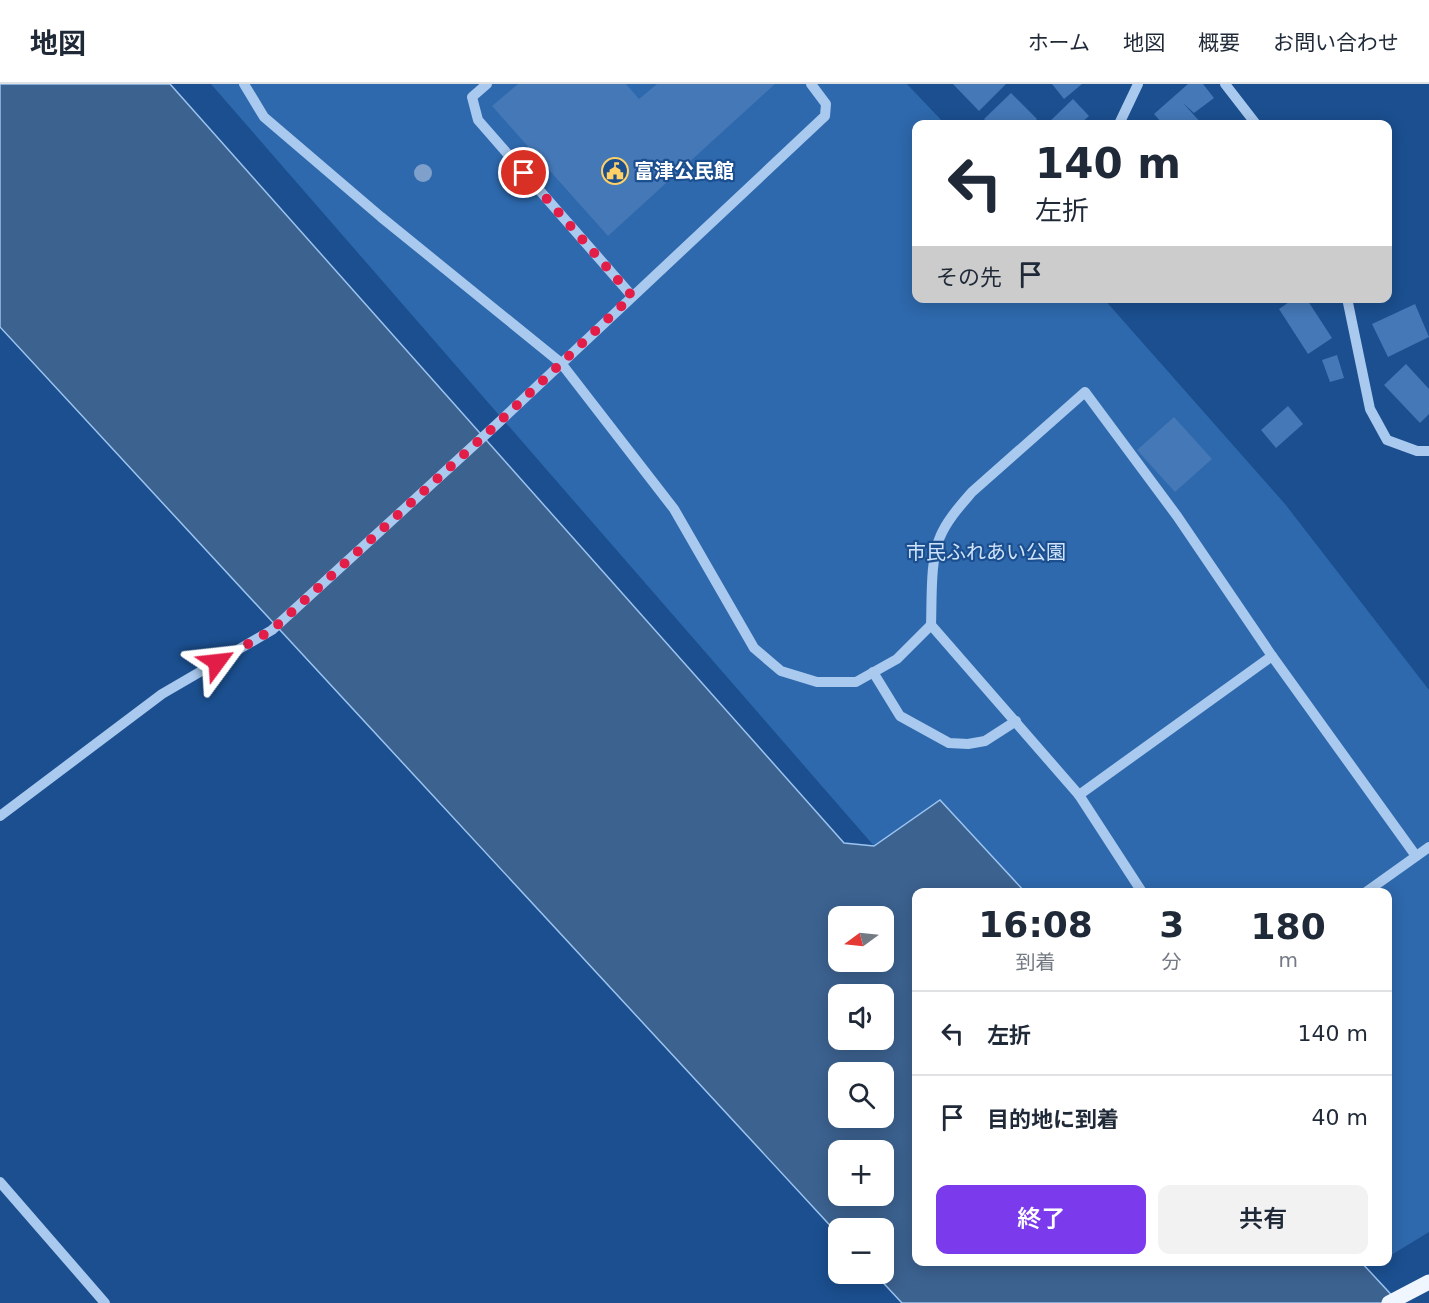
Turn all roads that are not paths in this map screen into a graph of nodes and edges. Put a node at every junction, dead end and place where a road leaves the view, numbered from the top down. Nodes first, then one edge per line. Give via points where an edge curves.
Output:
1 (244, 84) edge
2 (487, 84) edge
3 (811, 84) edge
4 (1138, 84) edge
5 (1225, 84) edge
6 (1121, 120) edge
7 (1253, 120) edge
8 (632, 296) junction
9 (1348, 303) edge
10 (561, 363) junction
11 (1429, 452) edge
12 (931, 625) junction
13 (1272, 656) junction
14 (873, 672) junction
15 (1016, 721) junction
16 (1079, 795) junction
17 (0, 816) edge
18 (1429, 847) edge
19 (1416, 856) junction
20 (1139, 888) edge
21 (1372, 888) edge
22 (0, 1182) edge
23 (1429, 1282) edge
24 (105, 1303) edge
25 (1389, 1303) edge

1 - 10 street via 264,117
2 - 8 street via 472,97 478,120
3 - 8 street via 826,104 825,116
4 - 6 street
5 - 7 street
8 - 10 street
9 - 11 street via 1370,409 1387,440
10 - 14 street via 675,509 754,648 781,671 817,682 856,682
10 - 17 street via 272,630 162,694
12 - 13 street via 933,570 939,539 947,524 972,492 1085,392
12 - 14 street via 897,659
12 - 15 street
13 - 16 street
13 - 19 street
14 - 15 street via 900,716 949,743 985,741
15 - 16 street
16 - 20 street
18 - 19 street
19 - 21 street
22 - 24 street
23 - 25 main road

